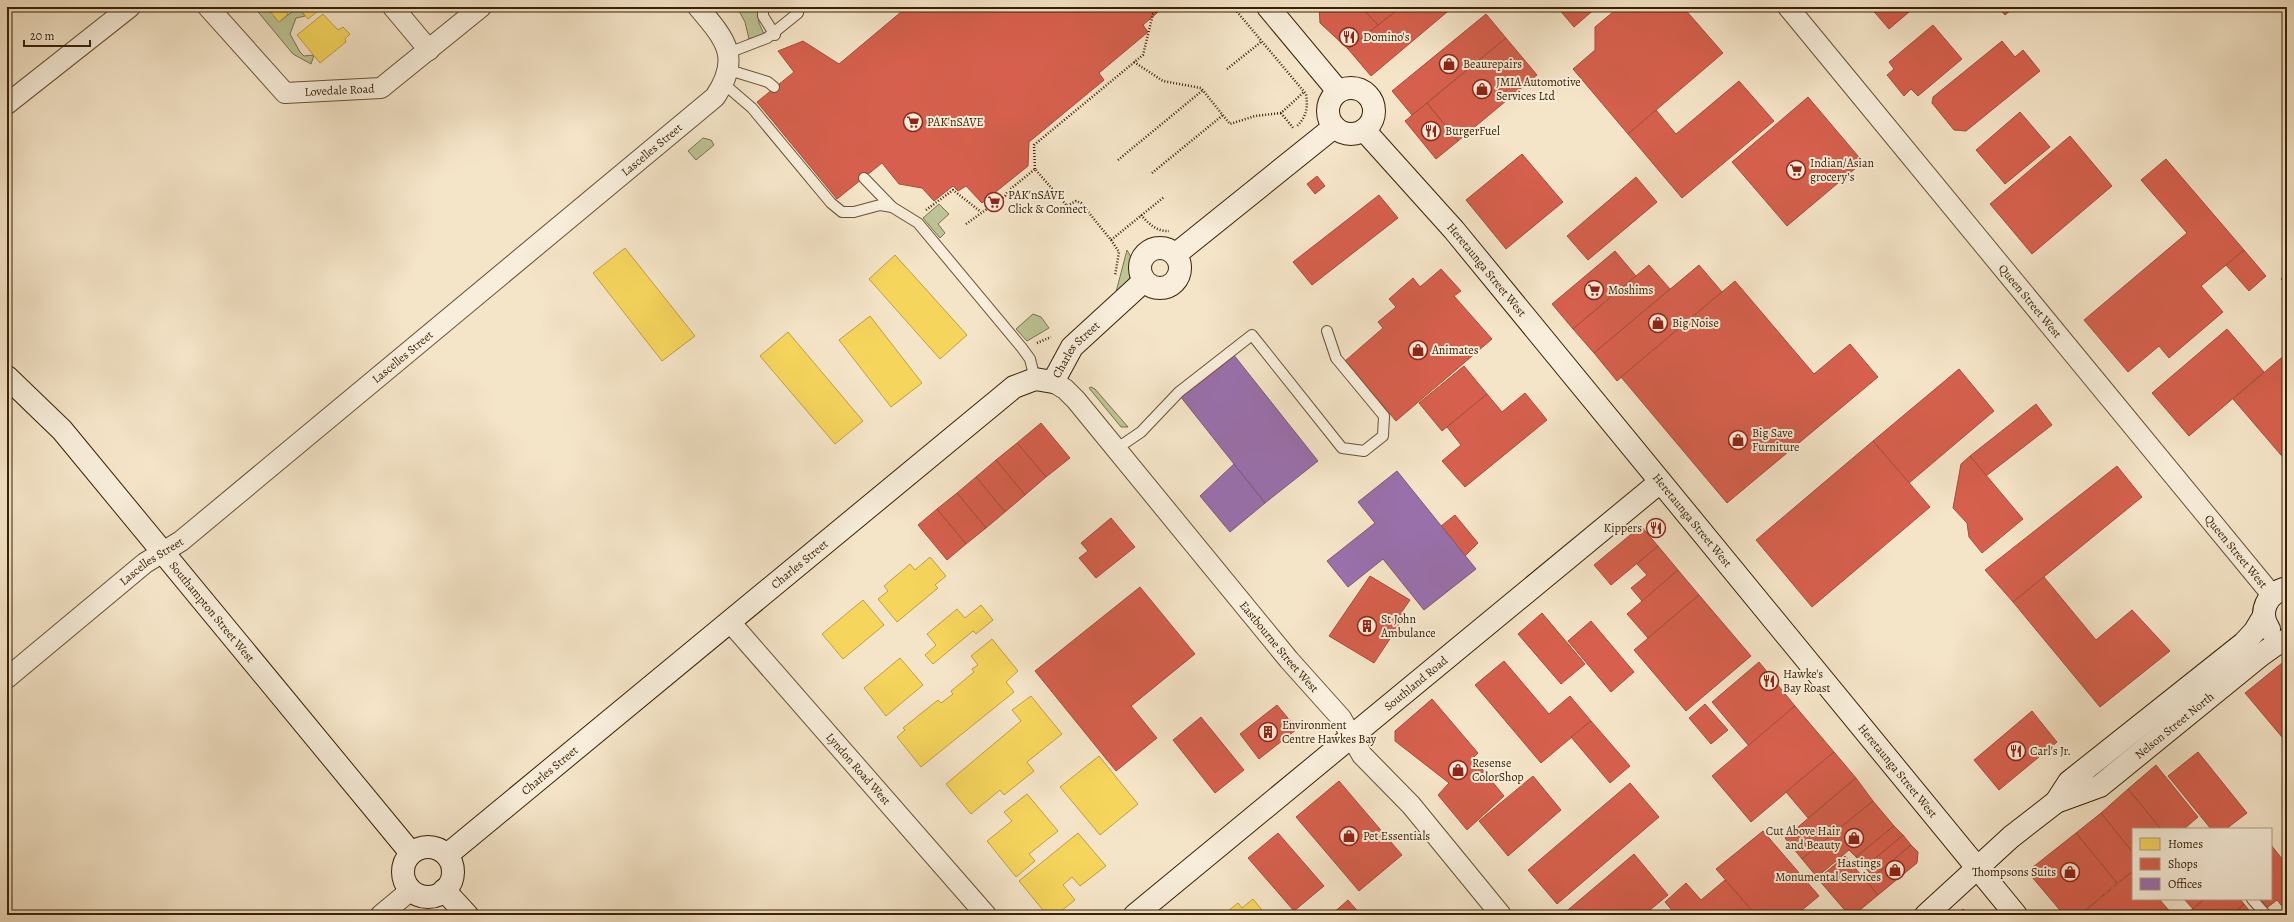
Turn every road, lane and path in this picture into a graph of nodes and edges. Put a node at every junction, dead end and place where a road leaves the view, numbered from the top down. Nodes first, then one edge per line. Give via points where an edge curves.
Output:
1 (130, 7) edge
2 (208, 7) edge
3 (393, 7) edge
4 (481, 7) edge
5 (698, 7) edge
6 (763, 7) edge
7 (1160, 7) edge
8 (1233, 7) edge
9 (1268, 7) edge
10 (1788, 7) edge
11 (798, 13) dead end
12 (774, 34) junction
13 (1261, 42) junction
14 (429, 50) junction
15 (1134, 62) junction
16 (727, 69) junction
17 (1227, 69) dead end
18 (774, 87) dead end
19 (1204, 90) junction
20 (1338, 91) junction
21 (1304, 92) junction
22 (7, 104) edge
23 (1281, 113) junction
24 (1223, 115) junction
25 (1334, 127) junction
26 (1364, 130) junction
27 (1118, 160) dead end
28 (1035, 169) junction
29 (1152, 173) dead end
30 (864, 178) dead end
31 (1164, 197) dead end
32 (892, 206) junction
33 (981, 212) junction
34 (1141, 215) junction
35 (913, 220) junction
36 (966, 224) dead end
37 (1172, 231) dead end
38 (1176, 254) junction
39 (1144, 281) junction
40 (1327, 331) dead end
41 (7, 376) edge
42 (1044, 381) junction
43 (1116, 449) junction
44 (1660, 482) junction
45 (162, 552) junction
46 (2283, 590) edge
47 (2264, 616) junction
48 (730, 622) junction
49 (2287, 640) edge
50 (7, 678) edge
51 (1352, 736) junction
52 (2056, 802) junction
53 (411, 853) junction
54 (447, 855) junction
55 (1978, 868) junction
56 (411, 890) junction
57 (444, 890) junction
58 (2253, 900) edge
59 (382, 915) edge
60 (467, 915) edge
61 (986, 915) edge
62 (1135, 915) edge
63 (1501, 915) edge
64 (1926, 915) edge
65 (2016, 915) edge
66 (2266, 915) edge

1 - 22 street
2 - 14 street, Lovedale Road via 285,93 380,88
3 - 14 street
4 - 14 street, Lovedale Road
5 - 16 street via 718,31
6 - 12 lane via 763,16
7 - 15 path via 1153,14 1143,55
8 - 13 path
9 - 20 main road
10 - 46 street, Queen Street West
11 - 12 lane
12 - 16 lane
13 - 17 path
13 - 21 path
15 - 19 path via 1163,81
15 - 28 path via 1034,145
16 - 18 lane via 768,82
16 - 32 lane via 752,108 831,203 842,212 854,212 880,205
16 - 45 street, Lascelles Street via 715,97 694,116 181,541
19 - 24 path
19 - 27 path
20 - 25 main road via 1327,108
20 - 26 main road via 1355,88 1368,95 1374,109 1373,116
21 - 23 path
21 - 23 path via 1308,104 1304,119 1293,130
23 - 24 path via 1255,116 1230,124
24 - 29 path
25 - 26 main road via 1343,133 1351,134
25 - 38 main road
26 - 44 main road, Heretaunga Street West via 1454,230
28 - 33 path via 1005,196
28 - 34 path via 1067,206 1076,201 1081,203 1111,240
30 - 32 lane
31 - 34 path
32 - 35 lane
33 - 35 path via 953,190
33 - 36 path
34 - 37 path via 1157,228 1165,232
35 - 42 lane via 1022,348
38 - 39 main road via 1165,248 1147,252 1139,266
38 - 39 main road via 1180,262 1180,272 1173,284 1161,288 1152,287
39 - 42 main road, Charles Street via 1072,347
40 - 43 lane via 1336,358 1384,416 1384,436 1364,451 1342,448 1252,335 1179,392 1141,432
41 - 45 main road, Southampton Street West via 62,430
42 - 43 street, Eastbourne Street West via 1065,389
42 - 48 main road, Charles Street via 1014,387
43 - 51 street, Eastbourne Street West via 1289,660 1341,718
44 - 51 main road, Southland Road
44 - 55 main road, Heretaunga Street West
45 - 50 street, Lascelles Street via 145,563
45 - 53 main road, Southampton Street West
46 - 47 main road, Nelson Street North via 2265,604
47 - 49 main road via 2271,632
47 - 52 main road, Nelson Street North via 2244,643 2069,782
48 - 54 main road, Charles Street
48 - 61 street, Lyndon Road West
49 - 52 main road, Nelson Street North via 2275,644 2100,786
51 - 62 main road, Southland Road
51 - 63 street, Eastbourne Street West via 1362,755 1411,805
52 - 55 main road, Nelson Street North via 2011,837
53 - 54 main road via 425,847 433,847
53 - 56 main road via 403,867 403,874
54 - 57 main road via 453,869 452,877
55 - 64 main road, Nelson Street North
55 - 65 main road, Heretaunga Street West
56 - 57 main road via 422,896 430,896
56 - 59 street
57 - 60 main road
58 - 66 lane

